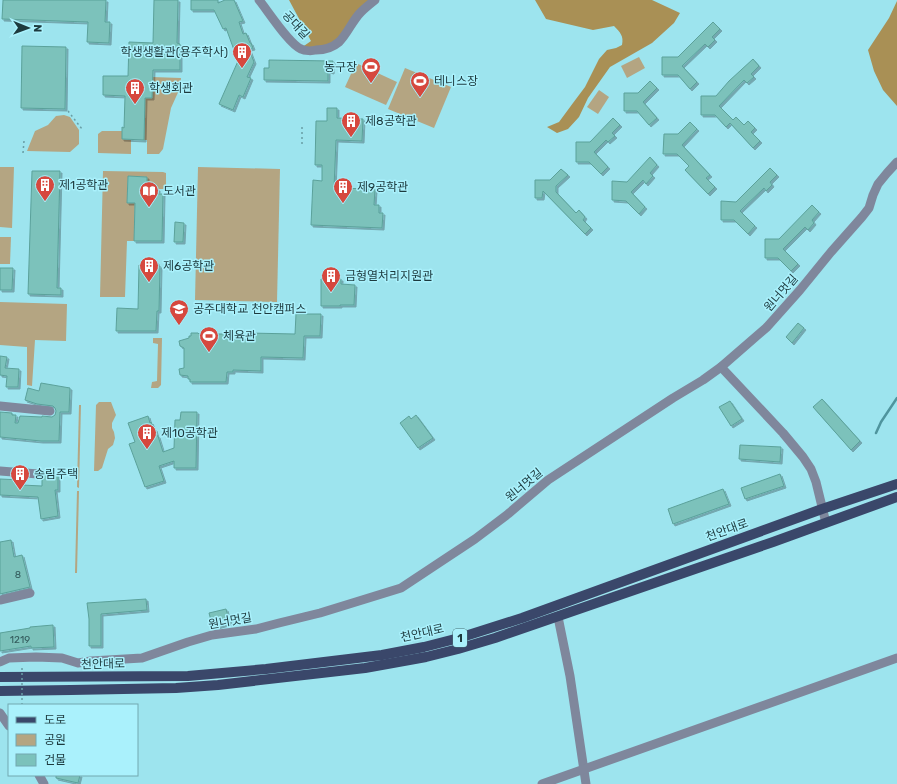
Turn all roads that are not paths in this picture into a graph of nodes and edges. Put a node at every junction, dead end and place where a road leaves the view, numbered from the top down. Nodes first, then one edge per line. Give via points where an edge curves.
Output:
1 (259, 0) edge
2 (375, 0) edge
3 (897, 162) edge
4 (721, 366) junction
5 (0, 406) edge
6 (50, 411) dead end
7 (0, 470) edge
8 (38, 474) dead end
9 (897, 484) edge
10 (897, 497) edge
11 (822, 510) junction
12 (826, 523) junction
13 (30, 593) dead end
14 (0, 600) edge
15 (558, 616) junction
16 (897, 658) edge
17 (0, 662) edge
18 (0, 677) edge
19 (0, 691) edge
20 (0, 713) edge
21 (8, 725) edge
22 (583, 769) junction
23 (542, 784) edge
24 (586, 784) edge

1 - 2 street, 공대길 via 294,44 300,49 307,50 326,50 334,46 360,13
3 - 4 street, 원너멋길 via 878,184 869,208 800,290 767,327
4 - 11 street via 812,469
4 - 17 street, 원너멋길 via 548,480 475,539 402,588 256,629 212,635 142,658 78,664 62,658 36,657 9,658
5 - 6 street
7 - 8 street
9 - 11 main road, 천안대로 / 1
10 - 12 main road, 천안대로 / 1
11 - 12 street
11 - 18 main road, 천안대로 / 1 via 522,618 417,648 281,668 188,676
12 - 15 main road, 천안대로 / 1
13 - 14 street
15 - 19 main road, 천안대로 / 1 via 458,650 365,668 176,688
15 - 22 street via 570,676
16 - 22 street
20 - 21 street
22 - 23 street
22 - 24 street

